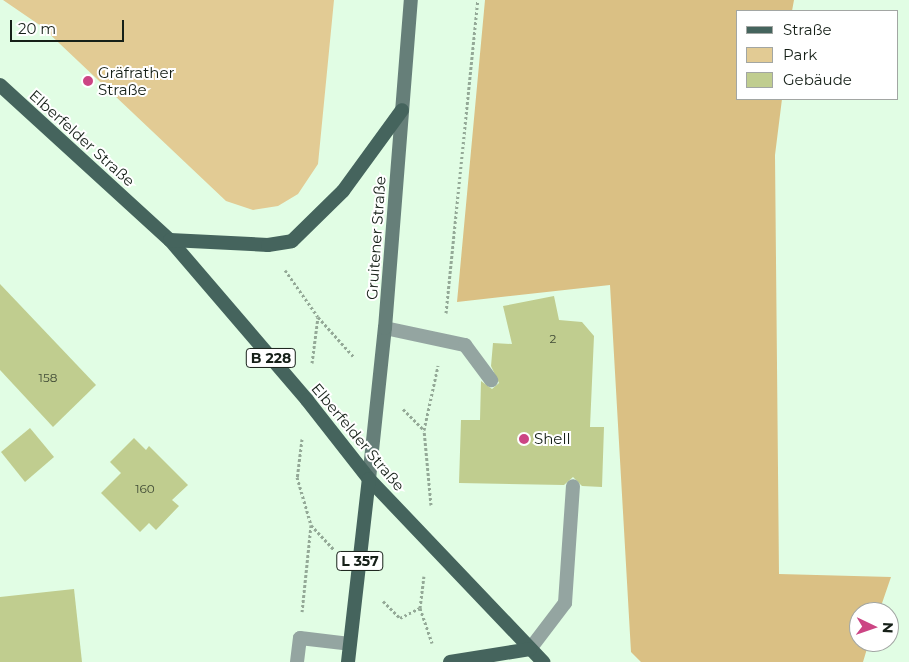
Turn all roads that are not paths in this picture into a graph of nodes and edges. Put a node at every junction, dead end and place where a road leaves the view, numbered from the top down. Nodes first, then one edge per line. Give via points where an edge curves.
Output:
1 (411, 0) edge
2 (0, 85) edge
3 (402, 110) junction
4 (170, 240) junction
5 (385, 328) junction
6 (491, 380) dead end
7 (369, 479) junction
8 (573, 486) dead end
9 (350, 644) junction
10 (530, 649) junction
11 (297, 662) edge
12 (348, 662) edge
13 (450, 662) edge
14 (543, 662) edge

1 - 3 main road, Gruitener Straße / L 357
2 - 4 main road, Elberfelder Straße / B 228
3 - 4 main road via 343,191 292,241 268,245
3 - 5 main road, Gruitener Straße / L 357
4 - 7 main road, Elberfelder Straße / B 228 via 307,400
5 - 6 street via 465,345
5 - 7 main road, Gruitener Straße / L 357
7 - 9 main road, L 357
7 - 10 main road, Elberfelder Straße / B 228
8 - 10 street via 565,604
9 - 11 street via 300,638
9 - 12 main road, L 357
10 - 13 main road
10 - 14 main road, Elberfelder Straße / B 228

